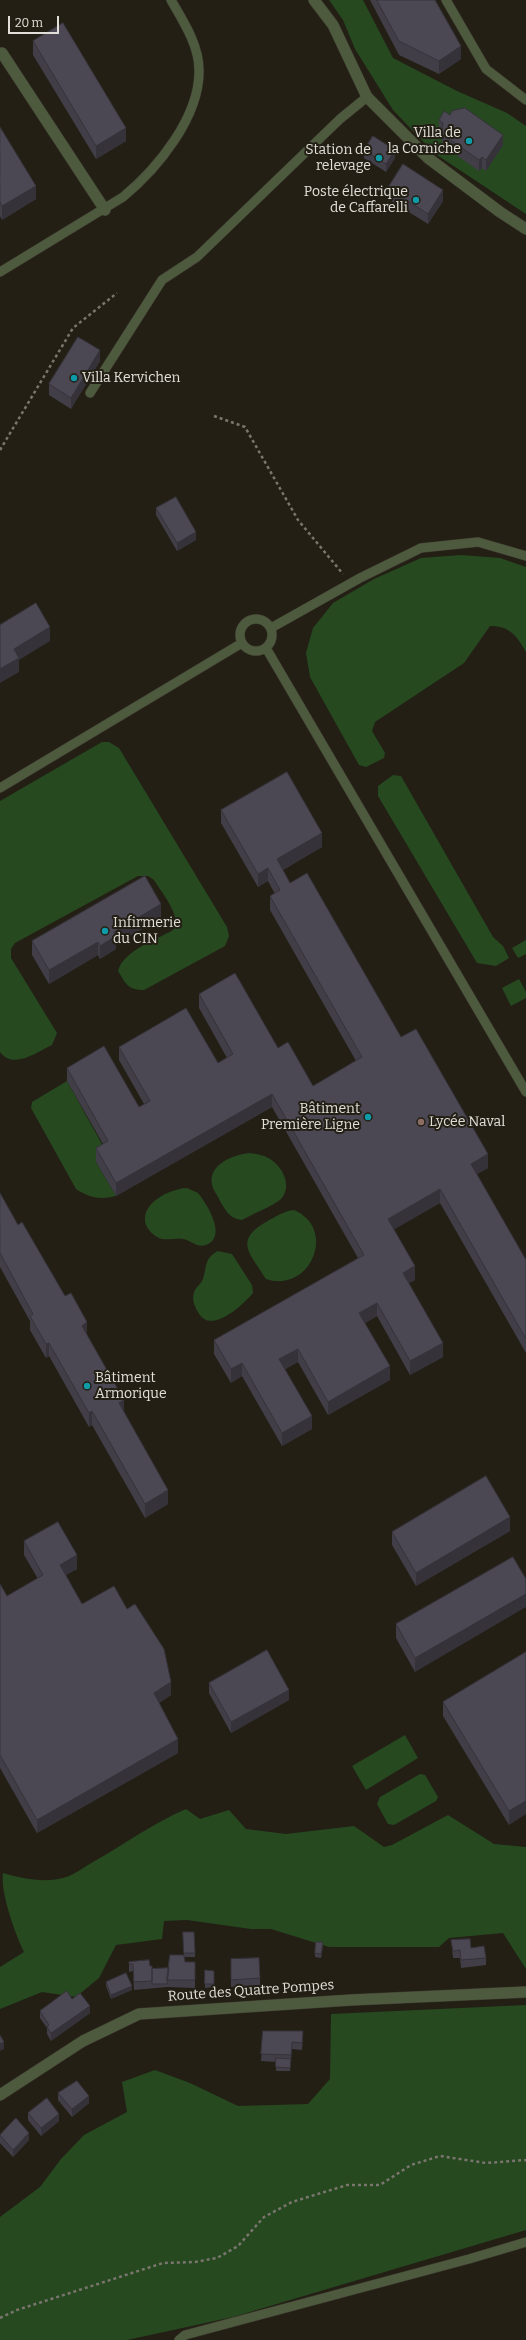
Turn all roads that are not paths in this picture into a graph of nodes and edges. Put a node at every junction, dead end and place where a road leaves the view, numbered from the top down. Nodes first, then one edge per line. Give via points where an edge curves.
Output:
1 (171, 0) edge
2 (314, 0) edge
3 (446, 0) edge
4 (2, 53) dead end
5 (367, 97) junction
6 (526, 100) edge
7 (105, 210) junction
8 (526, 229) edge
9 (0, 272) edge
10 (90, 393) dead end
11 (526, 556) edge
12 (271, 628) junction
13 (242, 643) junction
14 (266, 648) junction
15 (0, 788) edge
16 (526, 1092) edge
17 (526, 1992) edge
18 (0, 2095) edge
19 (526, 2242) edge
20 (179, 2340) edge

1 - 7 lane via 186,26 199,70 192,105 180,131 156,166 141,183
2 - 5 street via 333,25
3 - 6 lane via 486,69
4 - 7 street
5 - 8 street via 428,158
5 - 10 lane via 340,119 197,257 162,280
7 - 9 lane
11 - 12 lane via 478,542 421,548 351,583
12 - 13 lane via 259,618 248,620 241,628
12 - 14 lane via 272,639
13 - 14 lane via 250,650
13 - 15 lane
14 - 16 lane
17 - 18 street, Route des Quatre Pompes via 140,2014 83,2041
19 - 20 lane via 461,2262 185,2335

